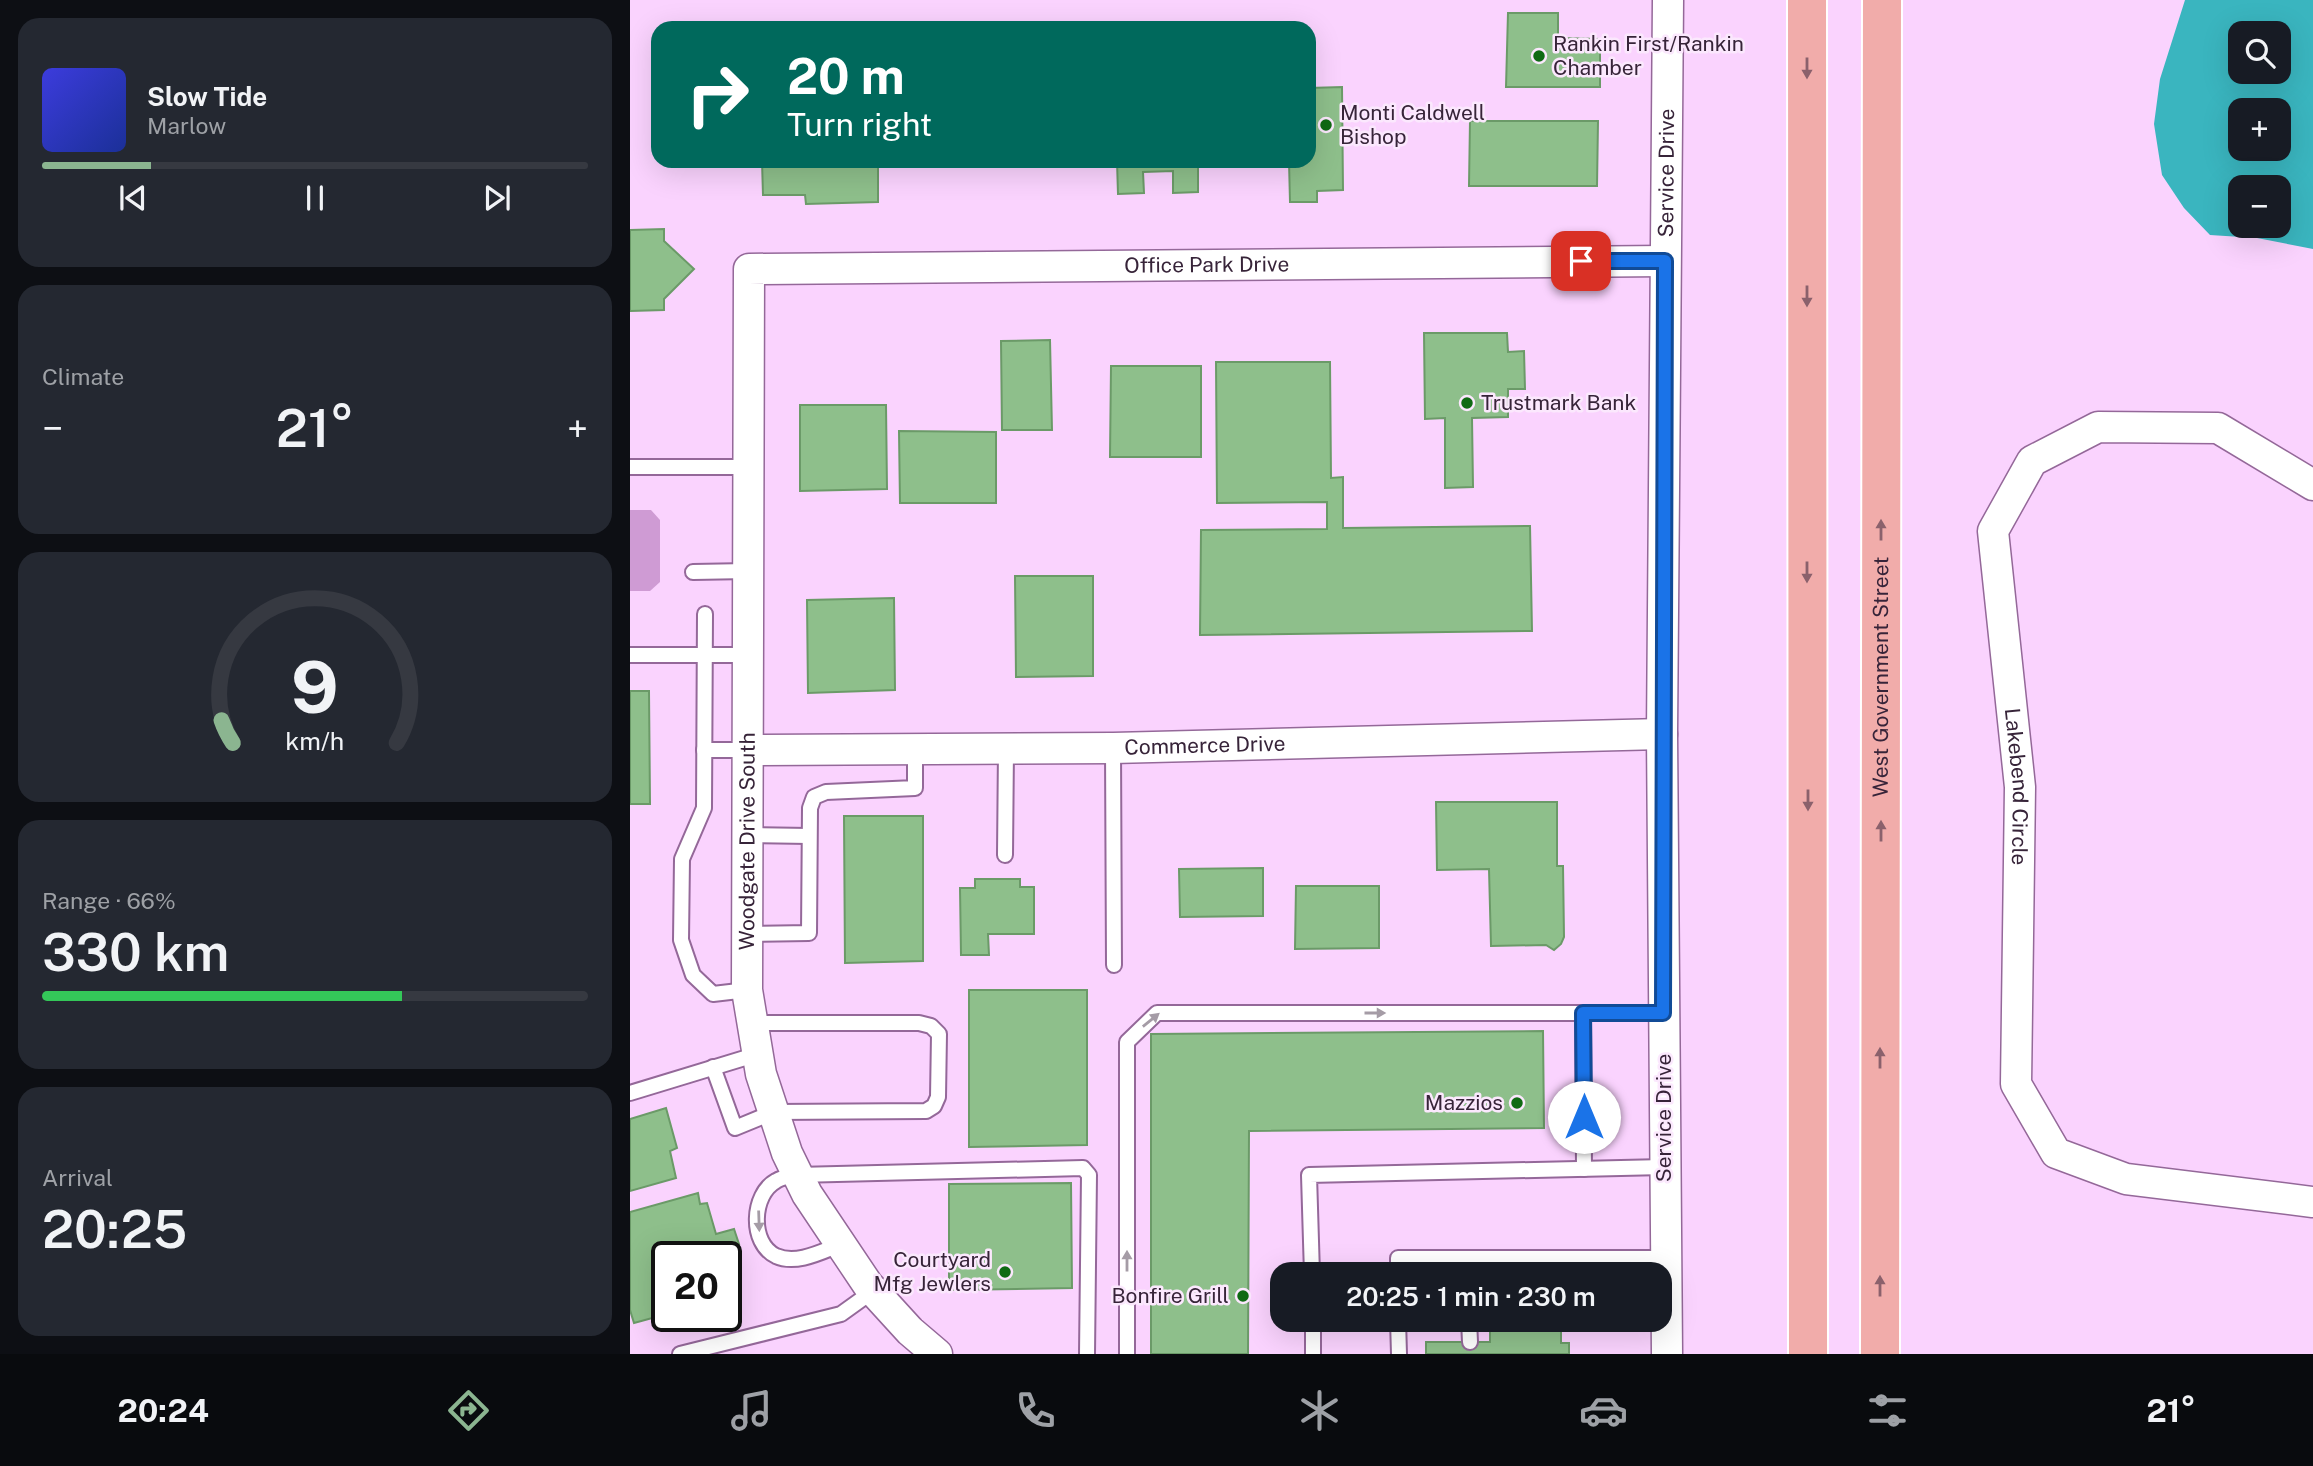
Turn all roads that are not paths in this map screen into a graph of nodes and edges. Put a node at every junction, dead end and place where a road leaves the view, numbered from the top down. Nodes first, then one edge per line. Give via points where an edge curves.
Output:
1 (1668, 0) edge
2 (1807, 0) edge
3 (1882, 0) edge
4 (1665, 261) junction
5 (749, 269) joint
6 (630, 467) edge
7 (748, 467) junction
8 (2313, 485) edge
9 (748, 571) junction
10 (693, 572) dead end
11 (705, 614) dead end
12 (630, 655) edge
13 (705, 655) junction
14 (748, 655) junction
15 (1662, 734) junction
16 (1006, 748) junction
17 (1114, 748) junction
18 (915, 749) junction
19 (704, 750) junction
20 (748, 750) junction
21 (747, 835) junction
22 (809, 836) junction
23 (1005, 855) dead end
24 (747, 934) junction
25 (1114, 964) dead end
26 (747, 990) junction
27 (1583, 1013) junction
28 (1663, 1013) junction
29 (752, 1023) junction
30 (758, 1054) junction
31 (713, 1068) junction
32 (630, 1093) edge
33 (774, 1112) junction
34 (1664, 1167) junction
35 (1584, 1169) junction
36 (797, 1175) junction
37 (2313, 1202) edge
38 (839, 1245) junction
39 (1468, 1258) junction
40 (1666, 1258) junction
41 (1312, 1262) edge
42 (1398, 1262) edge
43 (1468, 1262) edge
44 (873, 1291) junction
45 (1312, 1332) edge
46 (1398, 1332) edge
47 (1470, 1332) edge
48 (1470, 1342) dead end
49 (680, 1354) edge
50 (937, 1354) edge
51 (1087, 1354) edge
52 (1127, 1354) edge
53 (1313, 1354) edge
54 (1399, 1354) edge
55 (1667, 1354) edge
56 (1808, 1354) edge
57 (1880, 1354) edge

1 - 4 street, Service Drive
2 -> 56 main road
57 -> 3 main road, West Government Street
4 - 5 street, Office Park Drive
4 - 15 street, Service Drive
5 - 7 street, Woodgate Drive South
6 - 7 lane
7 - 9 street, Woodgate Drive South
8 - 37 street, Lakebend Circle via 2218,428 2098,427 2032,461 1993,531 2020,786 2016,1084 2056,1153 2126,1179
9 - 10 lane
9 - 14 street, Woodgate Drive South
11 - 13 lane
12 - 13 lane
13 - 14 lane
13 - 19 lane
14 - 20 street, Woodgate Drive South
15 - 17 street, Commerce Drive
15 - 28 street, Service Drive
16 - 17 street, Commerce Drive
16 - 18 street, Commerce Drive
16 - 23 lane
17 - 25 lane
18 - 20 street, Commerce Drive
18 - 22 lane via 915,788 826,792 814,797
19 - 20 lane
19 - 26 lane via 704,808 682,859 681,940 694,975 713,994
20 - 21 street, Woodgate Drive South
21 - 22 lane
21 - 24 street, Woodgate Drive South
22 - 24 lane via 809,933
24 - 26 street, Woodgate Drive South
26 - 29 street, Woodgate Drive South
27 - 28 lane
27 - 35 lane
52 -> 27 lane via 1127,1042 1157,1013
28 - 34 street, Service Drive
29 - 30 street, Woodgate Drive South
29 - 33 lane via 919,1023 939,1034 938,1097 926,1111
30 - 31 lane
30 - 33 street, Woodgate Drive South
31 - 32 lane
31 - 33 lane via 735,1128
33 - 36 street, Woodgate Drive South
34 - 35 lane
34 - 40 street, Service Drive
35 - 41 lane via 1309,1175
36 - 38 street, Woodgate Drive South
36 -> 38 lane via 776,1181 765,1191 757,1215 764,1246 775,1256 789,1259
36 - 51 lane via 1083,1168 1089,1175
38 - 44 street, Woodgate Drive South
39 - 40 lane
39 - 42 lane via 1398,1258
39 - 43 lane
40 - 55 street, Service Drive
44 - 49 lane via 841,1314
44 - 50 street, Woodgate Drive South
45 - 53 lane
46 - 54 lane
47 - 48 lane

